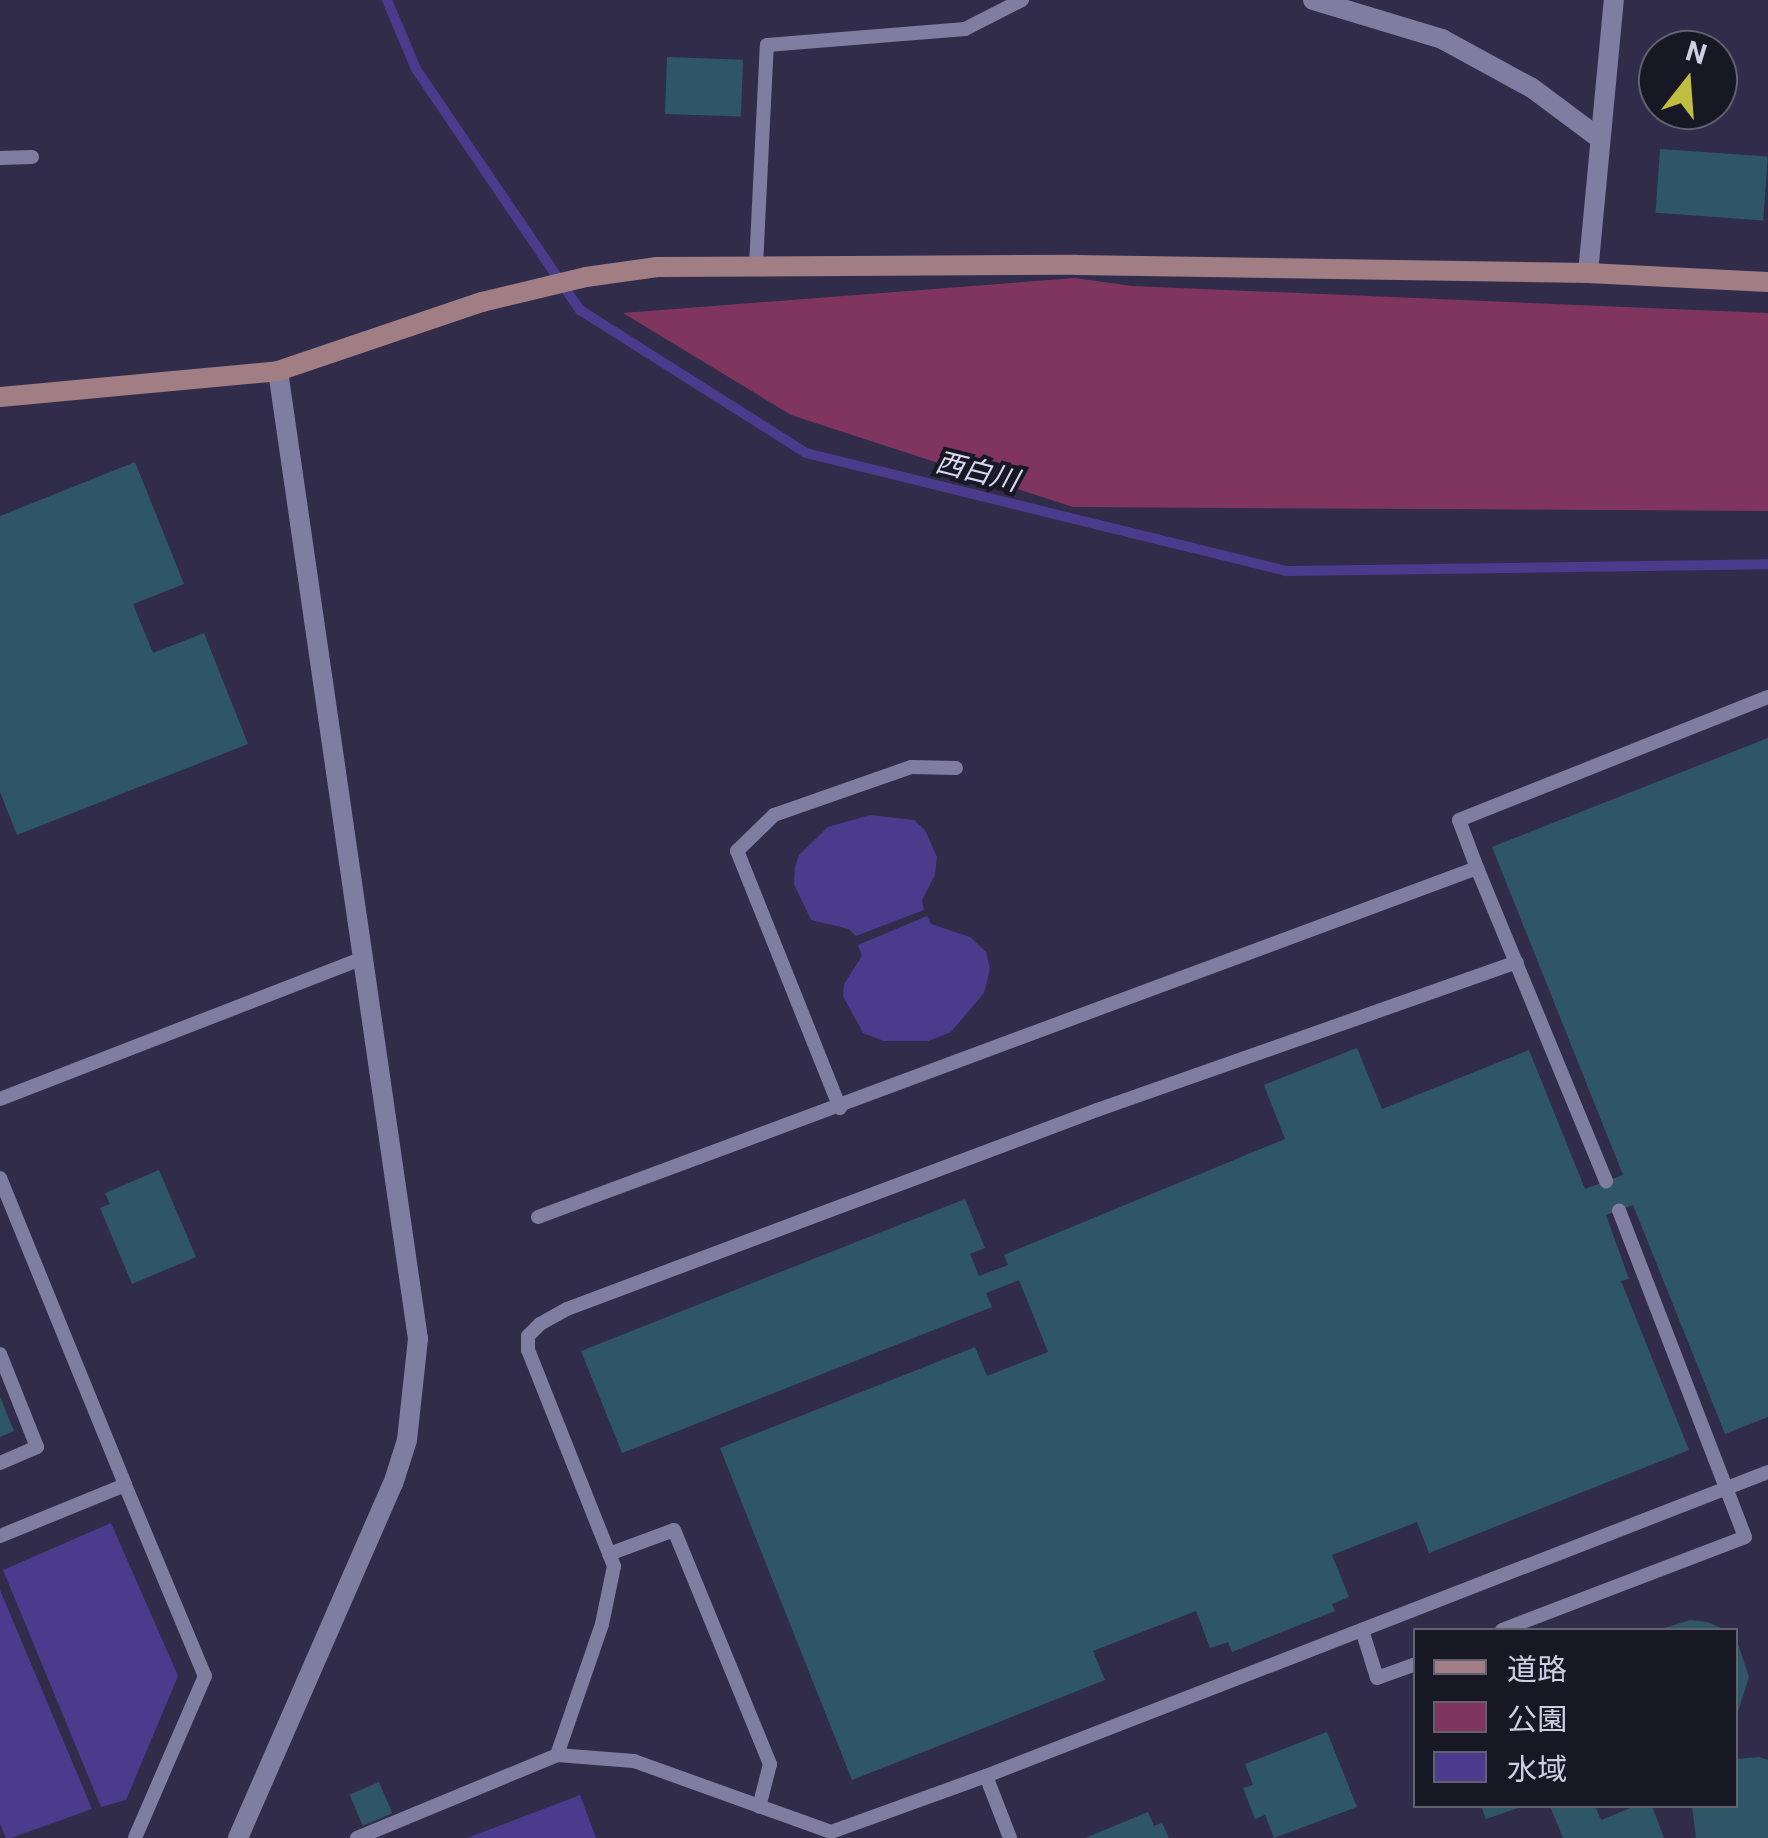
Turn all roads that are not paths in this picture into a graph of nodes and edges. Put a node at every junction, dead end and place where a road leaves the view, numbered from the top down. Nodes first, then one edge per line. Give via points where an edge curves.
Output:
1 (1022, 0) edge
2 (1313, 0) edge
3 (1614, 0) edge
4 (1599, 138) junction
5 (32, 157) dead end
6 (0, 158) edge
7 (756, 266) junction
8 (1588, 274) junction
9 (1768, 282) edge
10 (278, 371) junction
11 (0, 397) edge
12 (1768, 697) edge
13 (956, 768) dead end
14 (1477, 868) junction
15 (362, 958) junction
16 (1516, 962) junction
17 (0, 1100) edge
18 (840, 1108) junction
19 (0, 1178) edge
20 (1606, 1181) dead end
21 (1619, 1210) dead end
22 (538, 1217) dead end
23 (0, 1354) edge
24 (0, 1463) edge
25 (1768, 1472) edge
26 (125, 1484) junction
27 (1724, 1489) junction
28 (0, 1536) edge
29 (609, 1554) junction
30 (1507, 1628) edge
31 (1362, 1630) junction
32 (1413, 1665) edge
33 (557, 1755) junction
34 (986, 1776) junction
35 (759, 1807) junction
36 (844, 1833) edge
37 (134, 1838) edge
38 (238, 1838) edge
39 (357, 1838) edge
40 (1010, 1838) edge

1 - 7 lane via 965,29 767,45
2 - 4 street via 1442,40 1532,88
3 - 4 street
4 - 8 street
5 - 6 lane
7 - 8 street
7 - 10 street via 586,276 482,302
8 - 9 street
10 - 11 street
10 - 15 street
12 - 14 lane via 1459,820
13 - 18 lane via 912,767 774,815 737,850
14 - 16 lane
14 - 18 lane
15 - 17 lane
15 - 38 street via 410,1263 416,1379 394,1484
16 - 20 lane
16 - 29 lane via 1097,1110 540,1324 528,1336 528,1350
18 - 22 lane
19 - 26 lane
21 - 27 lane
23 - 24 lane via 37,1447
25 - 27 lane
26 - 28 lane
26 - 37 lane via 205,1676
27 - 30 lane via 1745,1538
27 - 31 lane
29 - 33 lane via 613,1585
29 - 35 lane via 674,1530 770,1764
31 - 32 lane via 1377,1678
31 - 34 lane
33 - 35 lane via 618,1756
33 - 39 lane
34 - 36 lane
34 - 40 lane
35 - 36 lane

